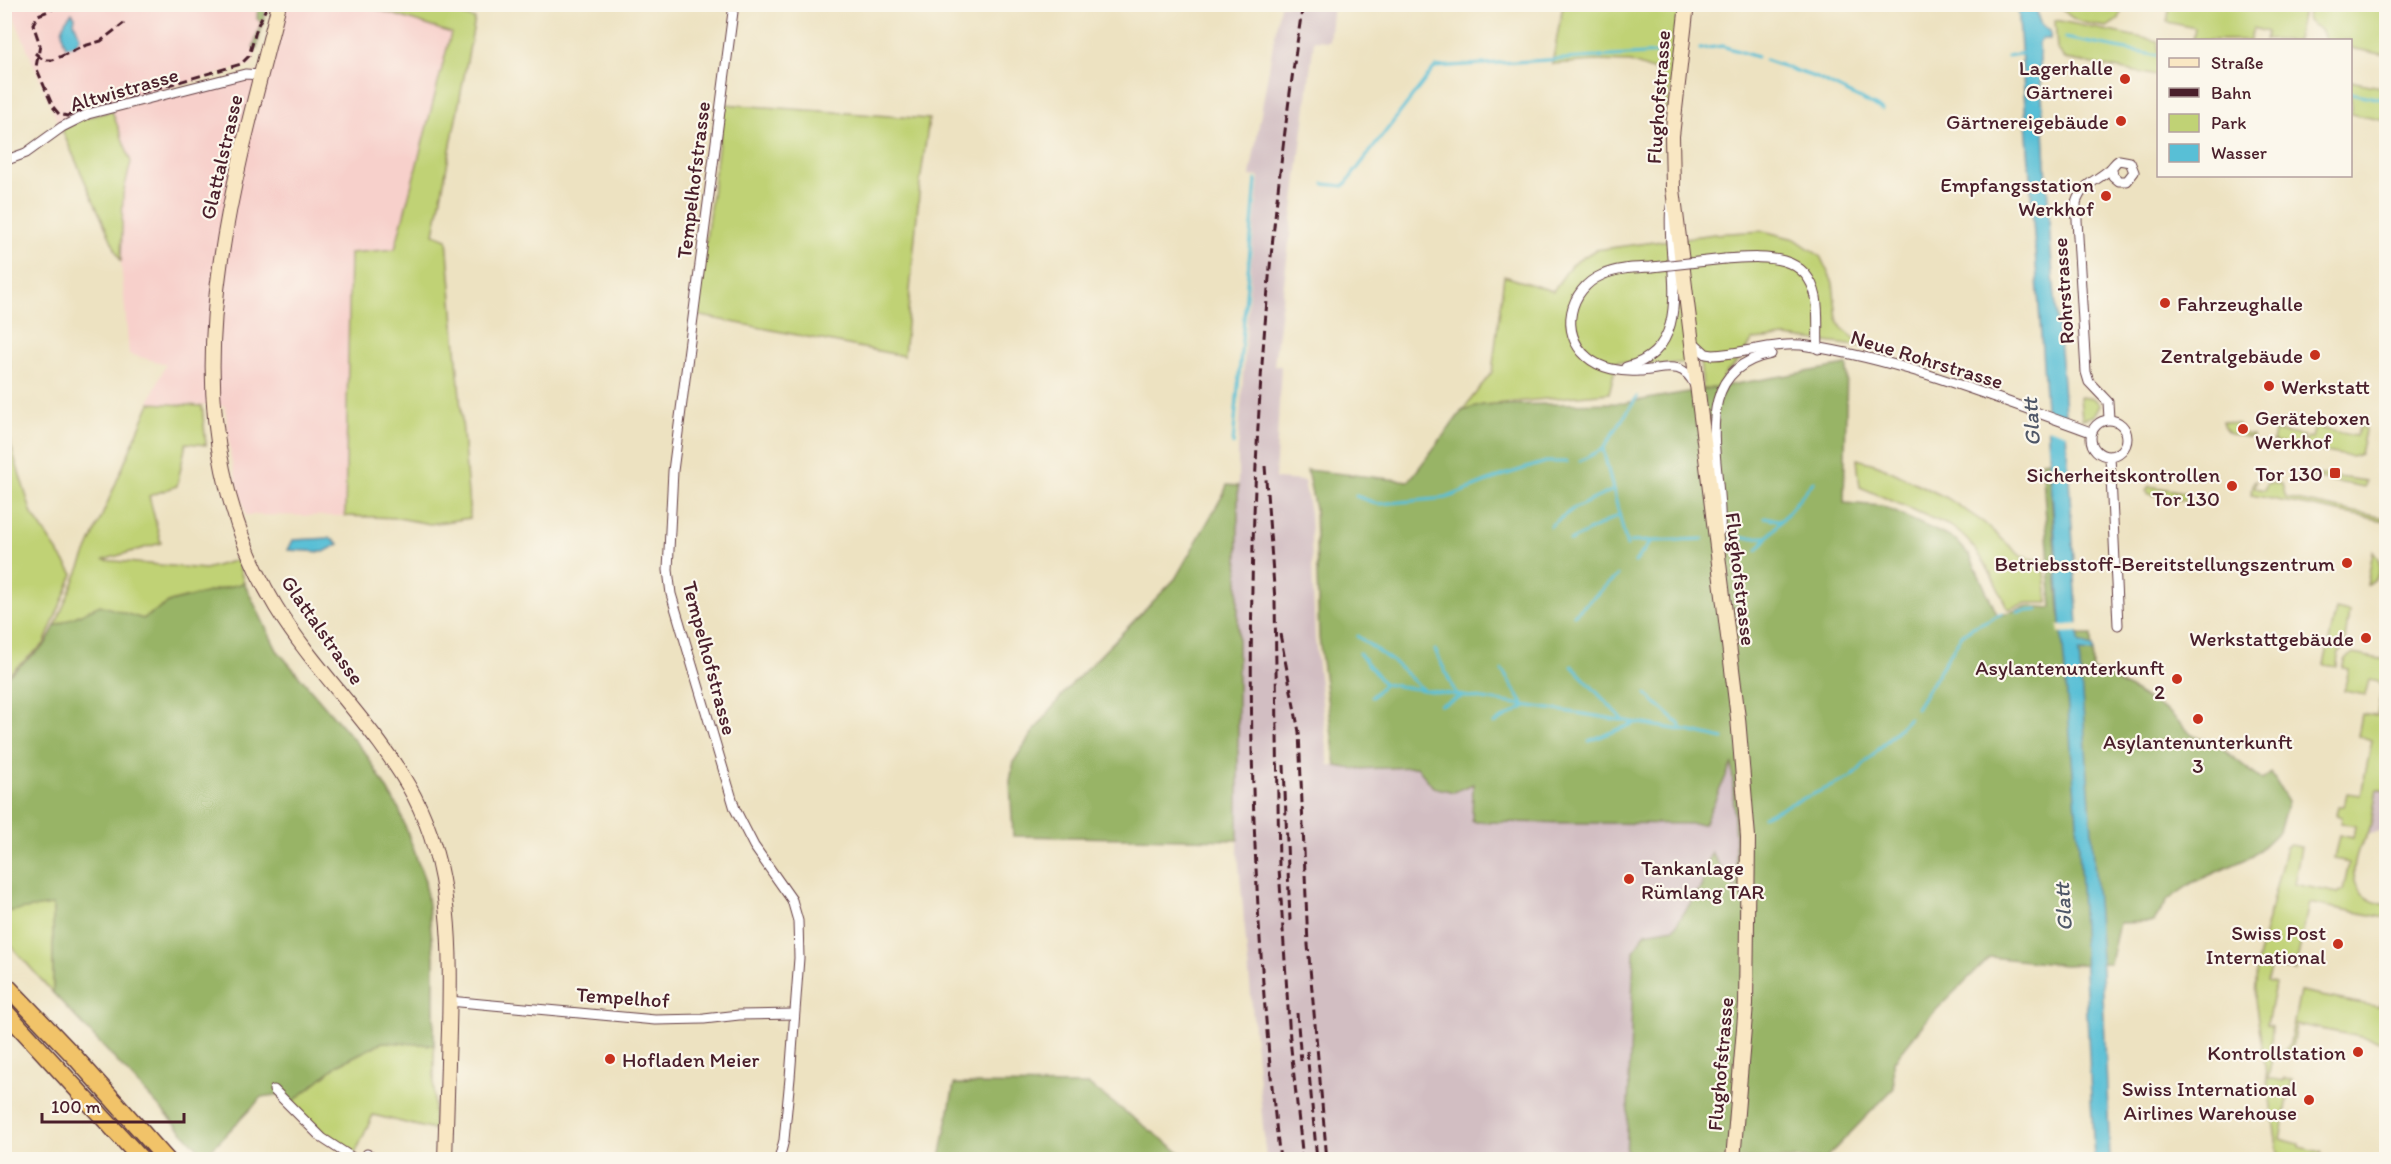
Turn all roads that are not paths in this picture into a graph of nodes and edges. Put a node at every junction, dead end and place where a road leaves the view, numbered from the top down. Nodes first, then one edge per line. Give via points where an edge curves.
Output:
1 (279, 4) edge
2 (734, 4) edge
3 (1687, 4) edge
4 (261, 75) junction
5 (4, 161) edge
6 (2112, 169) dead end
7 (1673, 189) junction
8 (1691, 340) junction
9 (1818, 349) junction
10 (1621, 369) junction
11 (1698, 393) junction
12 (2109, 419) junction
13 (2091, 432) junction
14 (2110, 456) junction
15 (1718, 558) junction
16 (2118, 625) dead end
17 (4, 983) edge
18 (449, 1001) junction
19 (4, 1010) edge
20 (794, 1014) junction
21 (274, 1090) dead end
22 (367, 1154) dead end
23 (142, 1160) edge
24 (167, 1160) edge
25 (356, 1160) edge
26 (379, 1160) edge
27 (445, 1160) edge
28 (779, 1160) edge
29 (1733, 1160) edge

1 - 4 street, Glattalstrasse
2 - 20 street, Tempelhofstrasse via 673,471 668,570 671,594 735,809 754,846 792,900 798,921
3 - 7 street, Flughofstrasse via 1672,136
4 - 5 street, Altwistrasse via 245,74 88,114 26,153
4 - 18 street, Glattalstrasse via 228,219 216,296 213,383 223,471 237,523 276,607 382,746 414,796 438,858 446,902
6 - 12 street, Rohrstrasse via 2086,185 2076,203 2086,372 2089,382 2108,402
7 - 8 street, Flughofstrasse
7 - 10 street via 1670,216 1674,309 1669,332 1650,357
8 - 9 street, Neue Rohrstrasse via 1706,354 1713,355 1782,347
8 - 11 street, Flughofstrasse
9 - 10 street, Neue Rohrstrasse, bridge via 1816,297 1803,273 1773,257 1725,259 1620,270 1602,274 1583,288 1572,307 1571,328 1581,352 1599,365
9 - 13 street, Neue Rohrstrasse via 1855,353 1918,371
9 - 15 street, Neue Rohrstrasse via 1761,356 1731,373 1720,391 1713,424 1721,513
10 - 11 street, Neue Rohrstrasse via 1682,369 1691,376
11 - 15 street, Flughofstrasse
12 - 13 street via 2096,424
12 - 14 street via 2122,425 2127,437 2122,450
13 - 14 street via 2092,447
14 - 16 street
15 - 29 street, Flughofstrasse via 1748,837 1746,1004
17 - 24 highway
18 - 20 street, Tempelhof via 654,1020
18 - 27 street, Glattalstrasse
19 - 23 highway
20 - 28 street, Tempelhofstrasse
21 - 25 street via 322,1138
22 - 26 street

